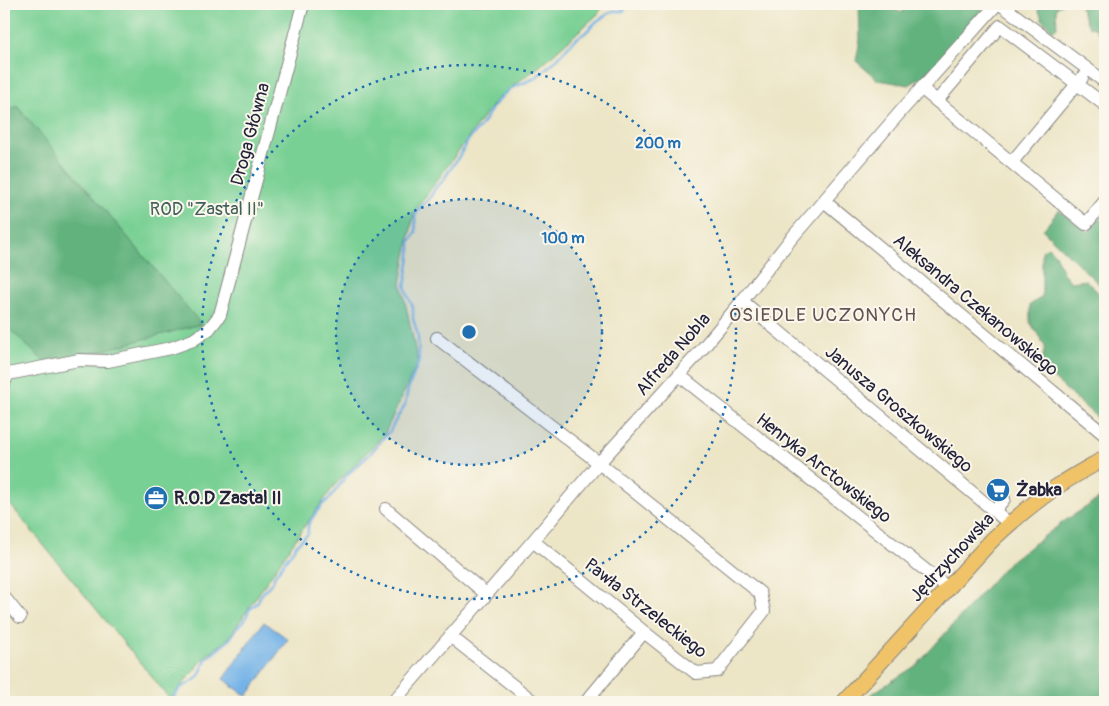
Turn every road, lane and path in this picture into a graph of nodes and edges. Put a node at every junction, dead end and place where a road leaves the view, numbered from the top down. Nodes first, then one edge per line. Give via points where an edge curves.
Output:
1 (303, 4) edge
2 (999, 4) edge
3 (1089, 69) junction
4 (1105, 82) edge
5 (1078, 84) junction
6 (922, 88) junction
7 (937, 100) junction
8 (1105, 105) edge
9 (1012, 162) junction
10 (824, 201) junction
11 (1105, 201) edge
12 (742, 301) junction
13 (437, 338) dead end
14 (679, 375) junction
15 (6, 378) edge
16 (1105, 435) edge
17 (1105, 458) edge
18 (598, 463) junction
19 (1004, 499) dead end
20 (386, 508) dead end
21 (994, 511) junction
22 (1010, 524) junction
23 (533, 541) junction
24 (948, 588) junction
25 (486, 594) junction
26 (4, 597) edge
27 (20, 617) dead end
28 (644, 632) junction
29 (450, 636) junction
30 (393, 702) edge
31 (534, 702) edge
32 (586, 702) edge
33 (844, 702) edge

1 - 15 street, Droga Główna via 220,315 193,340 171,348 108,361 79,360
2 - 3 street
2 - 6 street, Alfreda Nobla
3 - 4 street
3 - 5 street
5 - 7 street via 1000,26
5 - 8 street
5 - 9 street
6 - 7 street
6 - 10 street, Alfreda Nobla
7 - 9 street
9 - 11 street via 1086,224
10 - 12 street, Alfreda Nobla
10 - 16 street, Aleksandra Czekanowskiego
12 - 14 street, Alfreda Nobla
12 - 21 street, Janusza Groszkowskiego
13 - 18 street
14 - 18 street, Alfreda Nobla
14 - 24 street, Henryka Arctowskiego
17 - 22 main road, Jędrzychowska via 1054,489
18 - 23 street, Alfreda Nobla
18 - 28 street, Pawła Strzeleckiego via 760,593 764,610 717,670 696,673
19 - 21 street
20 - 25 street
21 - 22 street, Janusza Groszkowskiego
22 - 24 main road, Jędrzychowska
23 - 25 street, Alfreda Nobla
23 - 28 street, Pawła Strzeleckiego
24 - 33 main road, Jędrzychowska
25 - 29 street, Alfreda Nobla
26 - 27 street
28 - 32 street
29 - 30 street, Alfreda Nobla
29 - 31 street

